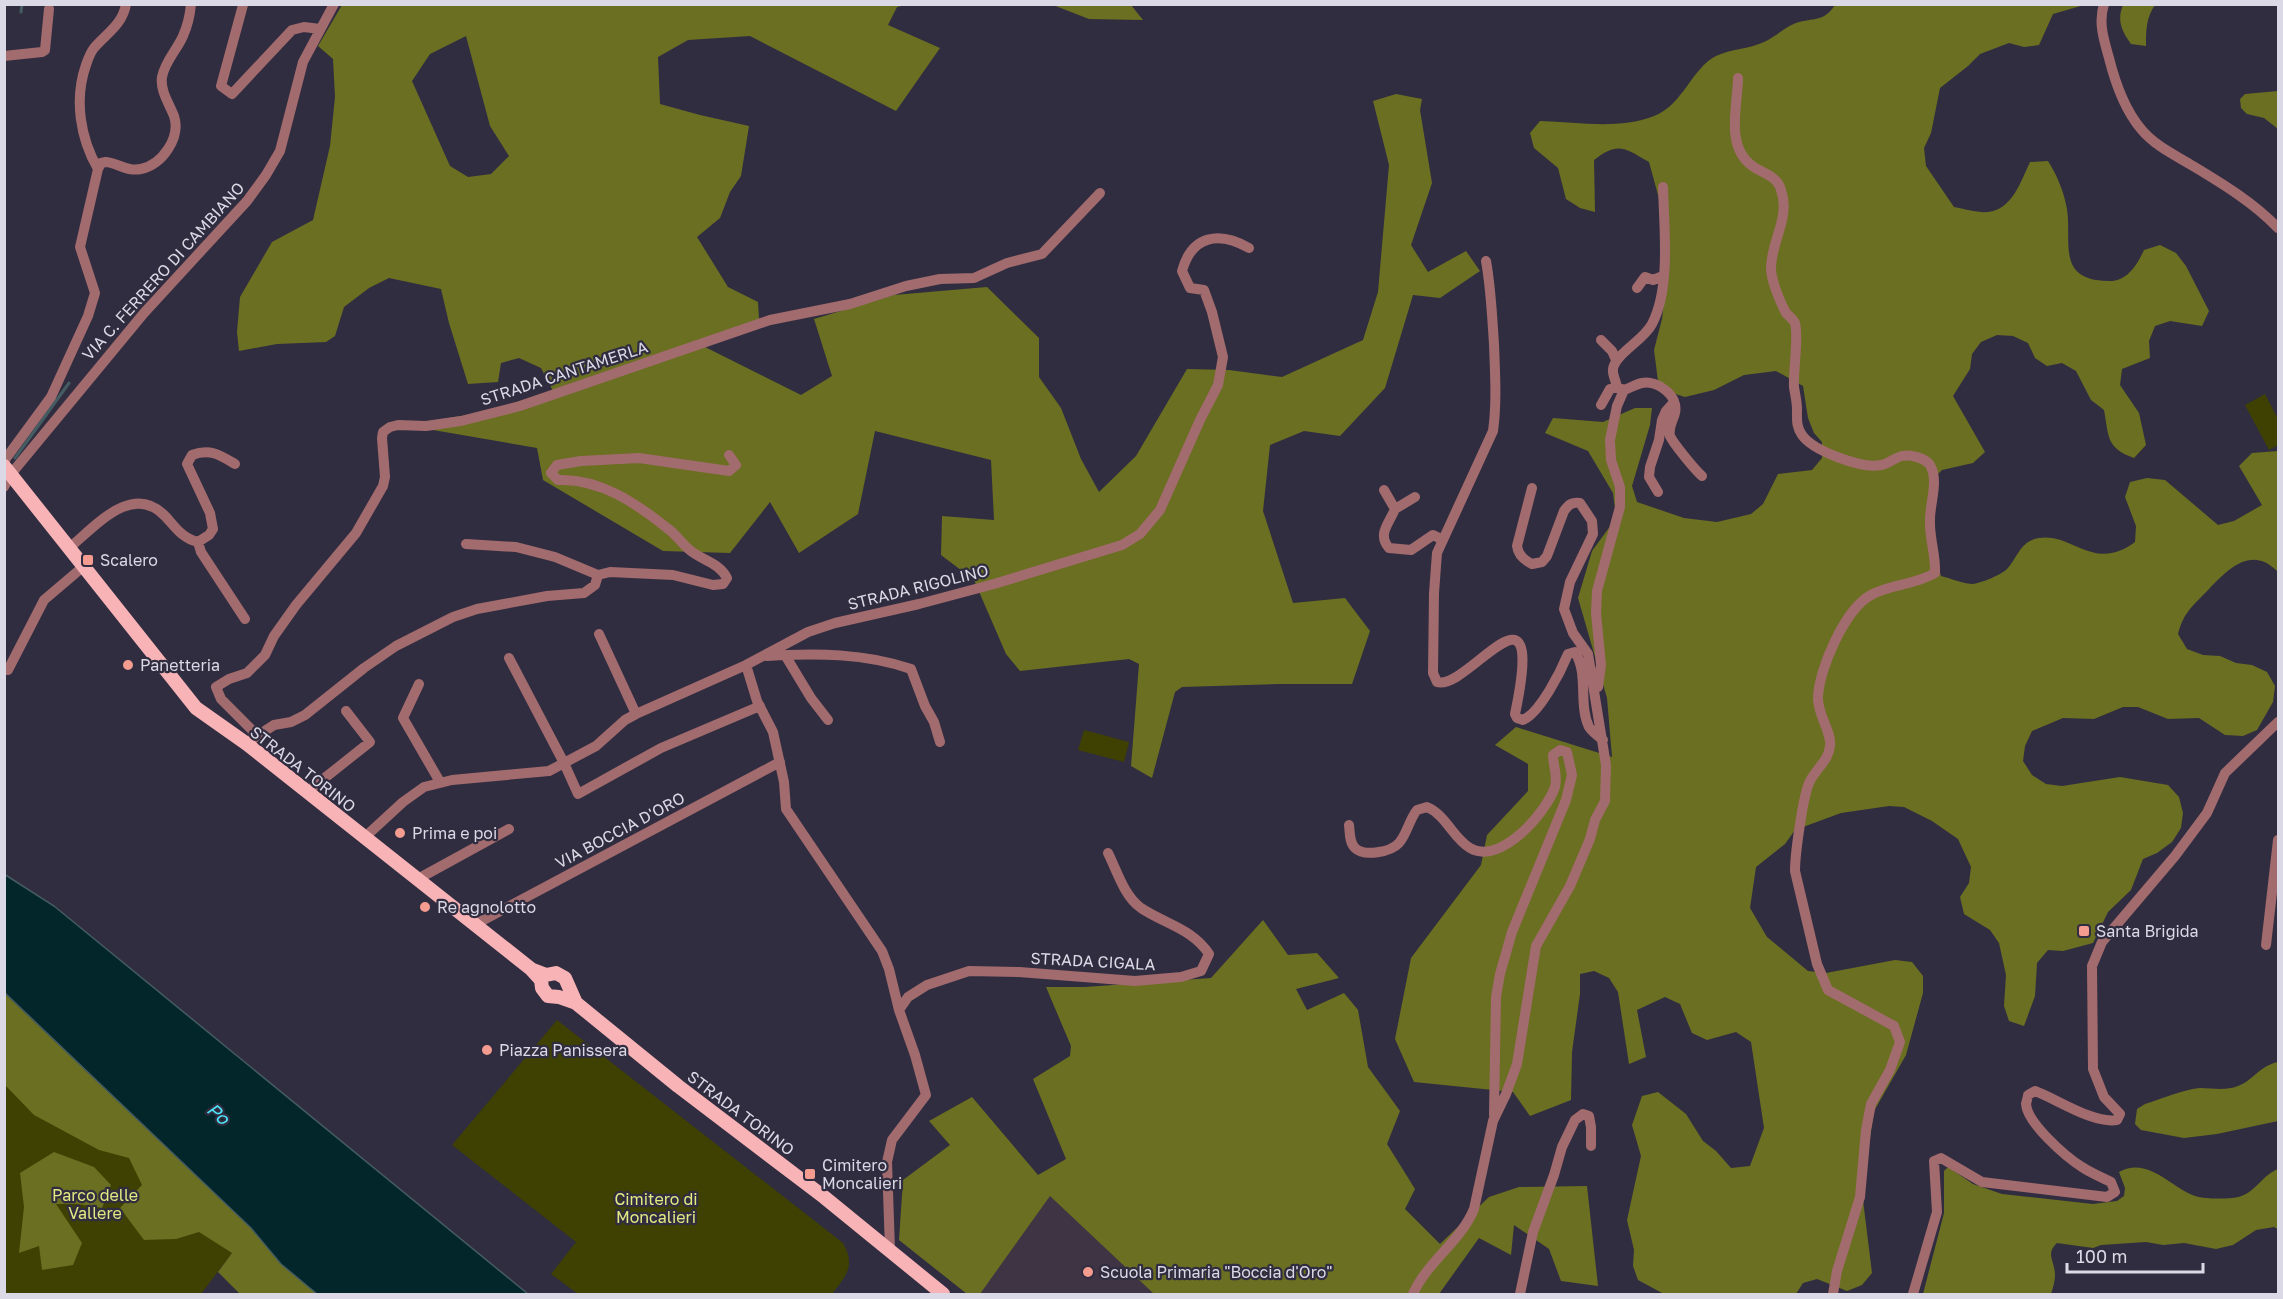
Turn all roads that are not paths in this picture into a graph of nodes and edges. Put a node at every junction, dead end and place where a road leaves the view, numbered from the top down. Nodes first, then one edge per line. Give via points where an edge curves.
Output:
1 (126, 4) edge
2 (191, 4) edge
3 (334, 4) edge
4 (2104, 4) edge
5 (243, 5) edge
6 (49, 9) dead end
7 (320, 29) junction
8 (4, 56) edge
9 (1738, 78) dead end
10 (98, 169) junction
11 (1663, 187) dead end
12 (1100, 193) dead end
13 (2278, 228) edge
14 (1249, 248) dead end
15 (1486, 261) dead end
16 (1663, 276) junction
17 (1637, 288) dead end
18 (1601, 340) dead end
19 (1616, 360) junction
20 (1621, 388) junction
21 (1674, 402) junction
22 (1601, 405) dead end
23 (729, 455) dead end
24 (235, 464) dead end
25 (6, 472) edge
26 (1702, 476) dead end
27 (1532, 488) dead end
28 (1384, 490) dead end
29 (1658, 492) dead end
30 (1415, 497) dead end
31 (1395, 509) junction
32 (1443, 540) junction
33 (198, 542) junction
34 (466, 544) dead end
35 (69, 548) junction
36 (84, 566) junction
37 (598, 575) junction
38 (245, 619) dead end
39 (599, 634) dead end
40 (784, 655) junction
41 (762, 656) junction
42 (508, 658) dead end
43 (746, 665) junction
44 (8, 670) dead end
45 (419, 684) dead end
46 (1596, 699) junction
47 (760, 706) junction
48 (346, 711) dead end
49 (636, 714) junction
50 (828, 720) dead end
51 (2278, 722) edge
52 (252, 740) junction
53 (1602, 741) junction
54 (940, 742) dead end
55 (780, 762) junction
56 (564, 763) junction
57 (440, 782) junction
58 (307, 792) junction
59 (1349, 825) dead end
60 (509, 830) dead end
61 (365, 837) junction
62 (2278, 840) edge
63 (1108, 853) dead end
64 (416, 880) junction
65 (474, 925) junction
66 (2266, 945) dead end
67 (531, 969) junction
68 (576, 1003) junction
69 (899, 1010) junction
70 (1493, 1121) junction
71 (1591, 1146) dead end
72 (890, 1250) junction
73 (1521, 1293) edge
74 (943, 1294) edge
75 (1413, 1294) edge
76 (1833, 1294) edge
77 (1913, 1294) edge

1 - 10 street via 124,16 91,50 80,93 84,133
2 - 10 street via 183,36 164,69 161,85 177,132 168,150 141,169 125,169 106,162
3 - 7 street, VIA C. FERRERO DI CAMBIANO
4 - 13 street via 2101,32 2111,68 2140,128 2153,142 2250,202
5 - 7 street via 221,86 232,94 292,30
6 - 8 street via 45,50
7 - 25 street, VIA C. FERRERO DI CAMBIANO via 303,62 280,151 266,176
9 - 76 street via 1735,123 1741,153 1750,164 1773,177 1781,188 1783,213 1771,271 1781,303 1794,323 1796,421 1803,436 1813,446 1850,461 1881,465 1902,456 1919,457 1930,464 1934,478 1930,520 1935,573 1871,595 1858,604 1822,668 1818,698 1831,745 1809,782 1795,856 1817,964 1828,990 1894,1026 1900,1042 1871,1104 1860,1197
10 - 25 street via 80,247 95,293 51,397
11 - 16 street
12 - 52 street, STRADA CANTAMERLA via 1042,254 1007,263 974,278 906,286 849,304 751,325 520,406 461,421 390,427 382,438 383,486 356,533 296,605 265,655 247,673 216,687 220,699
14 - 41 street, STRADA RIGOLINO via 1234,239 1215,237 1196,245 1186,257 1182,271 1190,288 1204,290 1223,357 1218,385 1160,510 1140,534 1122,545 1005,580 817,629
15 - 32 street via 1494,360 1493,431
16 - 17 street via 1653,280 1645,277
16 - 19 street via 1652,325
18 - 19 street
19 - 20 street via 1612,371
20 - 21 street via 1643,383 1658,385
20 - 22 street via 1610,389
20 - 46 street via 1610,440 1620,507 1597,591 1601,665
21 - 26 street via 1669,432
21 - 29 street via 1662,420 1650,467 1649,477
23 - 37 street via 736,465 729,471 639,458 557,465 551,473 558,480 592,483 636,505 691,551 722,569 727,578 723,584 712,585 673,575
24 - 33 street via 214,452 192,455 188,464 213,529
25 - 35 main road, STRADA TORINO
27 - 46 street via 1517,546 1524,560 1532,564 1542,562 1568,505 1580,503 1592,521 1593,534 1570,582 1564,609 1573,633 1588,654
28 - 31 street
30 - 31 street
31 - 32 street via 1384,532 1389,548 1411,550 1433,535
32 - 53 street via 1436,559 1434,593 1432,669 1436,681 1451,681 1499,645 1514,640 1522,656 1523,672 1515,714 1523,720 1539,706 1568,654 1575,652 1581,667 1589,726
33 - 35 street via 177,530 154,506 134,502 111,513
33 - 38 street
34 - 37 street via 516,547 555,557
35 - 36 main road, STRADA TORINO
36 - 44 street via 44,600
36 - 52 main road, STRADA TORINO via 189,700
37 - 52 street via 595,585 584,593 547,596 453,617 396,646 305,715 274,724
39 - 49 street
40 - 41 street
40 - 50 street
40 - 54 street via 839,655 911,669
41 - 43 street, STRADA RIGOLINO
42 - 56 street
43 - 47 street
43 - 49 street, STRADA RIGOLINO
45 - 57 street via 404,718
46 - 53 street
47 - 55 street via 773,732
47 - 56 street via 660,748 578,794
48 - 58 street via 370,742
49 - 56 street, STRADA RIGOLINO via 596,746
51 - 77 street via 2225,773 2207,813 2102,942 2092,966 2093,1069 2104,1097 2120,1114 2116,1120 2075,1110 2035,1091 2028,1095 2029,1114 2041,1130 2081,1166 2111,1182 2115,1191 2107,1197 1982,1182 1941,1158 1934,1161 1937,1212
52 - 58 main road, STRADA TORINO
53 - 70 street via 1605,801 1570,886 1536,946 1517,1064
55 - 65 street, VIA BOCCIA D'ORO
55 - 69 street via 786,809 882,951
56 - 57 street, STRADA RIGOLINO via 549,771
57 - 61 street, STRADA RIGOLINO via 424,787 403,802
58 - 61 main road, STRADA TORINO
59 - 70 street via 1356,849 1385,850 1399,843 1417,810 1427,807 1438,813 1470,848 1493,851 1516,837 1541,811 1556,782 1553,755 1565,750 1568,755 1572,775 1566,800 1512,932 1500,974
60 - 64 street
61 - 64 main road, STRADA TORINO
62 - 66 street
63 - 69 street, STRADA CIGALA via 1125,890 1139,907 1200,941 1209,954 1201,971 1182,977 1135,981 969,972 927,985 908,997
64 - 65 main road, STRADA TORINO
65 - 67 main road, STRADA TORINO
67 - 68 main road, STRADA TORINO via 548,996
67 - 68 main road, STRADA TORINO via 565,978
68 - 72 main road, STRADA TORINO
69 - 72 street via 926,1095 892,1140 887,1162
70 - 75 street via 1469,1222
71 - 73 street via 1589,1116 1583,1114 1575,1120 1562,1147 1533,1232
72 - 74 main road, STRADA TORINO

